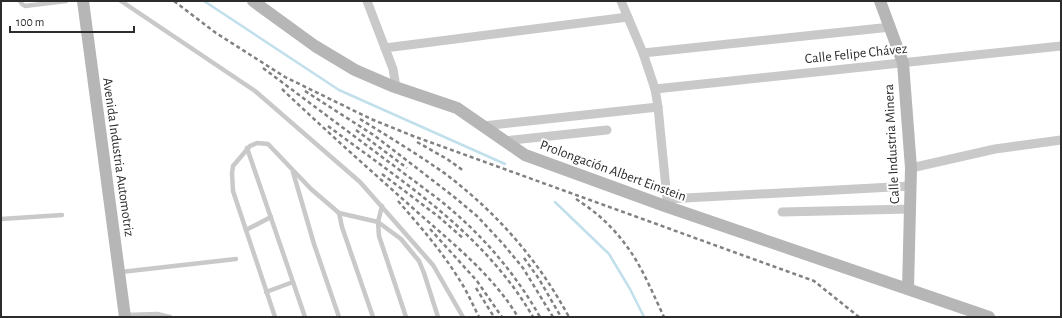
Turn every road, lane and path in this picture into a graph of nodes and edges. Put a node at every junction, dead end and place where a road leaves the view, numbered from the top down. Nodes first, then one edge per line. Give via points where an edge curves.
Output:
1 (20, 1) edge
2 (66, 1) edge
3 (83, 1) edge
4 (121, 1) edge
5 (253, 1) edge
6 (367, 1) edge
7 (621, 1) edge
8 (880, 1) edge
9 (628, 17) junction
10 (891, 27) junction
11 (1061, 46) edge
12 (385, 48) junction
13 (643, 53) junction
14 (903, 63) junction
15 (392, 86) junction
16 (655, 89) junction
17 (658, 107) junction
18 (483, 126) junction
19 (607, 130) dead end
20 (1061, 140) edge
21 (504, 141) junction
22 (247, 148) junction
23 (911, 168) junction
24 (293, 170) junction
25 (911, 186) junction
26 (666, 203) junction
27 (382, 206) junction
28 (910, 209) junction
29 (339, 212) junction
30 (782, 212) dead end
31 (62, 215) dead end
32 (271, 218) junction
33 (1, 219) edge
34 (378, 222) junction
35 (246, 230) junction
36 (236, 259) dead end
37 (119, 273) junction
38 (293, 282) junction
39 (908, 289) junction
40 (266, 292) junction
41 (965, 312) edge
42 (125, 316) edge
43 (170, 317) edge
44 (275, 317) edge
45 (305, 317) edge
46 (339, 317) edge
47 (373, 317) edge
48 (406, 317) edge
49 (438, 317) edge
50 (463, 317) edge
51 (989, 317) edge

1 - 2 lane via 25,6
3 - 37 main road, Avenida Industria Automotriz
4 - 27 lane via 255,91 360,182
5 - 15 main road, Prolongación Albert Einstein via 355,70
6 - 12 street
7 - 9 street
8 - 10 main road, Calle Industria Minera
9 - 12 street
9 - 13 street
10 - 13 street
10 - 14 main road, Calle Industria Minera
11 - 14 street, Calle Felipe Chávez
12 - 15 street via 394,74 395,81
13 - 16 street
14 - 16 street, Calle Felipe Chávez
14 - 23 main road, Calle Industria Minera
15 - 18 main road, Prolongación Albert Einstein via 457,108
16 - 17 street
17 - 18 street
17 - 26 street
18 - 21 main road, Prolongación Albert Einstein
19 - 21 street
20 - 23 street via 995,148
21 - 26 main road, Prolongación Albert Einstein via 525,155
22 - 24 lane via 257,143 268,144
22 - 32 lane
22 - 35 lane via 233,166 231,182
23 - 25 main road, Calle Industria Minera
24 - 29 lane
24 - 46 lane via 314,244
25 - 26 street
25 - 28 main road, Calle Industria Minera
26 - 39 main road, Prolongación Albert Einstein
27 - 34 lane
27 - 50 lane via 433,265
28 - 30 street
28 - 39 main road, Calle Industria Minera
29 - 34 lane
29 - 47 lane
31 - 33 lane
32 - 35 lane
32 - 38 lane
34 - 48 lane via 380,240
34 - 49 lane via 400,239 419,261
35 - 40 lane
36 - 37 lane
37 - 42 main road, Avenida Industria Automotriz
38 - 40 lane
38 - 45 lane
39 - 41 main road, Prolongación Albert Einstein
40 - 44 lane
41 - 51 main road, Prolongación Albert Einstein
42 - 43 lane via 157,314

